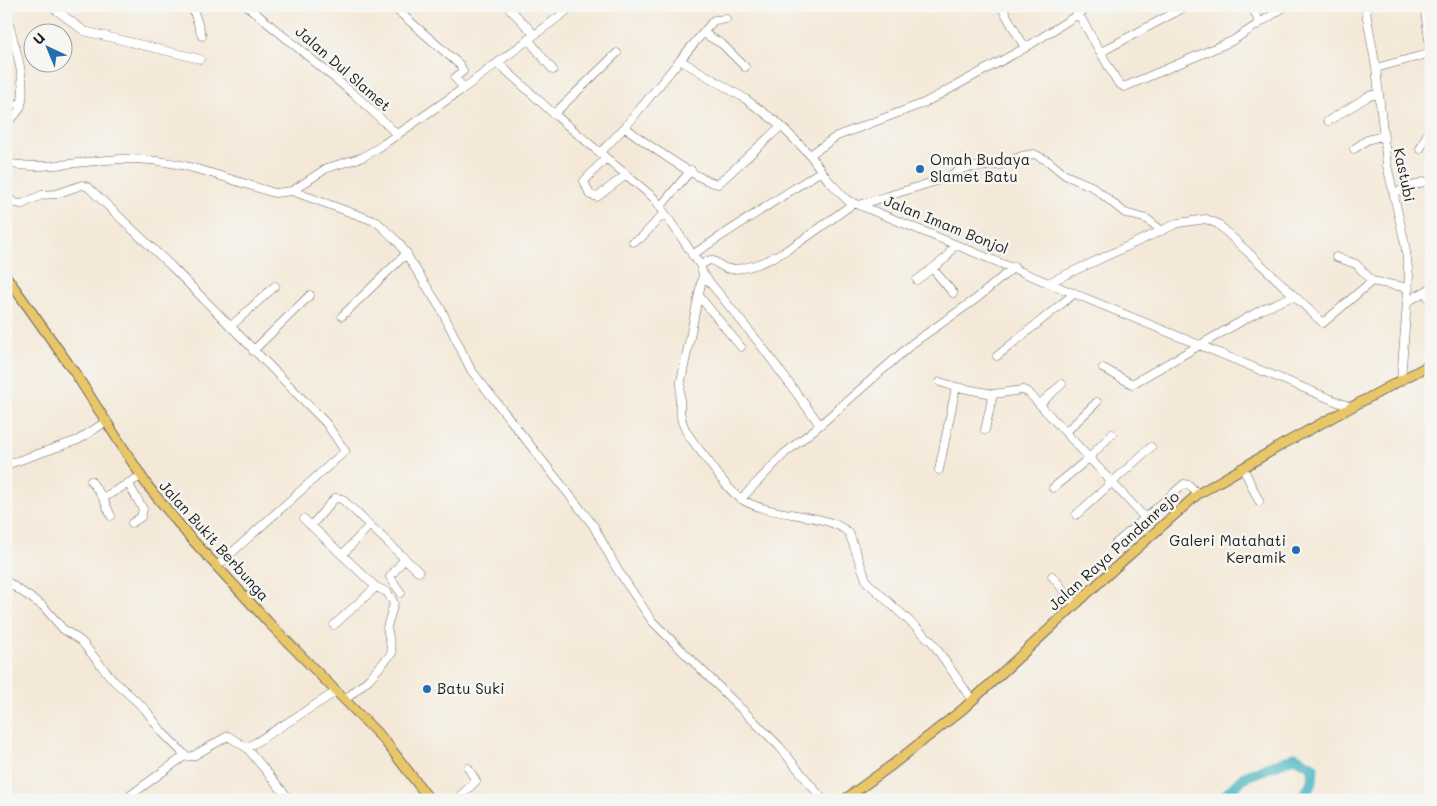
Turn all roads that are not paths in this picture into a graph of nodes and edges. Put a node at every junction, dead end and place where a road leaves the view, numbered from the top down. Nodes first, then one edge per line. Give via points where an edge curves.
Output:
1 (52, 6) edge
2 (192, 6) edge
3 (247, 6) edge
4 (388, 6) edge
5 (507, 6) edge
6 (572, 6) edge
7 (1001, 6) edge
8 (1091, 6) edge
9 (1187, 6) edge
10 (1252, 6) edge
11 (1286, 6) edge
12 (1365, 6) edge
13 (1426, 9) edge
14 (1076, 10) edge
15 (6, 15) edge
16 (726, 19) dead end
17 (1259, 22) junction
18 (530, 32) junction
19 (703, 33) junction
20 (202, 36) dead end
21 (1025, 48) junction
22 (1101, 52) junction
23 (617, 53) dead end
24 (200, 59) dead end
25 (680, 60) junction
26 (498, 64) junction
27 (745, 67) dead end
28 (1376, 68) junction
29 (553, 70) dead end
30 (461, 85) junction
31 (1378, 94) junction
32 (6, 99) edge
33 (20, 106) junction
34 (554, 114) junction
35 (1328, 121) dead end
36 (6, 122) edge
37 (781, 126) junction
38 (1431, 126) edge
39 (625, 127) junction
40 (398, 134) junction
41 (1382, 136) junction
42 (1354, 149) dead end
43 (1420, 150) dead end
44 (810, 155) junction
45 (603, 156) junction
46 (6, 163) edge
47 (691, 170) junction
48 (821, 171) junction
49 (626, 175) junction
50 (1431, 182) edge
51 (292, 191) junction
52 (1394, 193) junction
53 (6, 197) edge
54 (856, 204) junction
55 (662, 209) junction
56 (1162, 231) junction
57 (633, 242) dead end
58 (954, 245) junction
59 (407, 254) junction
60 (692, 254) junction
61 (1336, 257) dead end
62 (700, 266) junction
63 (1014, 267) junction
64 (933, 269) junction
65 (703, 274) junction
66 (6, 276) edge
67 (917, 280) dead end
68 (1372, 281) junction
69 (1050, 282) junction
70 (274, 286) dead end
71 (1409, 288) junction
72 (1428, 289) edge
73 (953, 293) dead end
74 (1075, 293) junction
75 (310, 295) dead end
76 (699, 296) junction
77 (1293, 296) junction
78 (1408, 302) junction
79 (1431, 304) edge
80 (342, 316) dead end
81 (230, 328) junction
82 (1201, 344) junction
83 (741, 347) dead end
84 (253, 350) junction
85 (997, 356) dead end
86 (1431, 364) edge
87 (1103, 368) dead end
88 (1401, 380) junction
89 (940, 382) dead end
90 (1062, 384) dead end
91 (956, 387) junction
92 (993, 394) junction
93 (1097, 402) dead end
94 (1041, 403) junction
95 (1350, 407) junction
96 (107, 421) junction
97 (820, 425) junction
98 (984, 430) dead end
99 (1066, 432) junction
100 (1112, 434) dead end
101 (1151, 447) dead end
102 (1089, 458) junction
103 (6, 465) edge
104 (1244, 468) junction
105 (939, 470) dead end
106 (141, 476) junction
107 (91, 481) dead end
108 (128, 483) junction
109 (1112, 483) junction
110 (1053, 488) dead end
111 (1198, 494) junction
112 (103, 498) junction
113 (741, 499) junction
114 (1259, 501) dead end
115 (1076, 515) dead end
116 (111, 516) dead end
117 (1145, 518) junction
118 (304, 519) dead end
119 (132, 523) dead end
120 (370, 525) junction
121 (311, 526) junction
122 (1114, 545) dead end
123 (342, 555) junction
124 (405, 558) junction
125 (217, 566) junction
126 (419, 572) dead end
127 (1052, 576) dead end
128 (6, 581) edge
129 (376, 586) junction
130 (401, 593) dead end
131 (1075, 604) junction
132 (334, 625) dead end
133 (337, 691) junction
134 (346, 699) junction
135 (972, 700) junction
136 (247, 748) junction
137 (186, 756) junction
138 (468, 768) dead end
139 (124, 800) edge
140 (290, 800) edge
141 (430, 800) edge
142 (456, 800) edge
143 (823, 800) edge
144 (844, 800) edge

1 - 24 street via 84,31
2 - 20 street
3 - 40 street, Jalan Dul Slamet
4 - 30 street via 397,10 460,65 463,70 456,77
5 - 18 street
6 - 18 street
7 - 21 street
8 - 14 street
9 - 22 street
10 - 17 street
11 - 17 street
12 - 28 street, Kastubi
13 - 28 street via 1429,52
14 - 21 street
14 - 22 street
15 - 33 street via 22,89
16 - 19 street via 714,20
17 - 22 street via 1224,44 1124,87
18 - 26 street
18 - 29 street
19 - 25 street
19 - 27 street via 722,44
21 - 44 street via 924,103 837,136
23 - 34 street
25 - 37 street, Jalan Imam Bonjol via 744,98
25 - 39 street
26 - 30 street
26 - 34 street
28 - 31 street, Kastubi
30 - 40 street
31 - 35 street via 1366,97
31 - 41 street, Kastubi
32 - 33 street
33 - 36 street
34 - 45 street
37 - 44 street, Jalan Imam Bonjol
37 - 47 street via 718,184
38 - 43 street
39 - 45 street
39 - 47 street
40 - 51 street via 363,157 327,168
41 - 42 street via 1367,140
41 - 52 street, Kastubi
44 - 48 street, Jalan Imam Bonjol
45 - 49 street
45 - 49 street via 584,181 590,196 597,197
46 - 51 street via 43,166 124,159 164,160 275,193
47 - 55 street
48 - 54 street, Jalan Imam Bonjol via 841,196
48 - 60 street
49 - 55 street
50 - 52 street via 1422,182
51 - 59 street via 377,222
52 - 71 street, Kastubi via 1405,244
53 - 81 street via 22,204 42,195 82,185 88,187
54 - 56 street via 946,178 964,168 999,165 1034,154 1093,187 1125,213 1147,219
54 - 58 street, Jalan Imam Bonjol
54 - 62 street via 767,260 730,269 710,260
55 - 57 street via 641,238
55 - 60 street
56 - 69 street
56 - 77 street via 1184,222 1214,221
58 - 63 street, Jalan Imam Bonjol
58 - 64 street via 946,258
59 - 80 street
59 - 143 street via 441,309 471,370 593,525 652,622 779,746
60 - 62 street
61 - 68 street via 1356,264
62 - 65 street
63 - 69 street, Jalan Imam Bonjol
63 - 97 street via 976,299 913,343
64 - 67 street
64 - 73 street
65 - 76 street
65 - 97 street
66 - 96 main road, Jalan Bukit Berbunga
68 - 71 street
68 - 77 street via 1323,323
69 - 74 street, Jalan Imam Bonjol
70 - 81 street
71 - 78 street, Kastubi
72 - 78 street
72 - 79 street
74 - 82 street, Jalan Imam Bonjol
74 - 85 street
75 - 84 street
76 - 83 street
76 - 113 street via 681,381 680,418 688,436
77 - 82 street
78 - 88 street, Kastubi
81 - 84 street
82 - 87 street via 1132,384
82 - 95 street, Jalan Imam Bonjol
84 - 125 street via 330,427 345,451
86 - 88 main road, Jalan Raya Pandanrejo
88 - 95 main road, Jalan Raya Pandanrejo
89 - 91 street
90 - 94 street
91 - 92 street
91 - 105 street
92 - 94 street via 1026,390
92 - 98 street
93 - 99 street
94 - 99 street
95 - 104 main road, Jalan Raya Pandanrejo
96 - 103 street via 78,440
96 - 106 main road, Jalan Bukit Berbunga
97 - 113 street via 785,453
99 - 102 street
100 - 102 street
101 - 109 street
102 - 109 street
102 - 110 street
104 - 111 main road, Jalan Raya Pandanrejo
104 - 114 street
106 - 108 street
106 - 125 main road, Jalan Bukit Berbunga
107 - 112 street
108 - 112 street
108 - 119 street via 143,510 141,517
109 - 115 street
109 - 117 street
111 - 117 street via 1186,483
111 - 131 main road, Jalan Raya Pandanrejo
112 - 116 street
113 - 135 street via 845,529 852,537 867,582 932,642
117 - 122 street
118 - 121 street
120 - 121 street via 338,497
120 - 123 street
120 - 124 street
121 - 123 street
123 - 129 street
124 - 126 street
124 - 130 street via 390,577
125 - 133 main road, Jalan Bukit Berbunga
127 - 131 street
128 - 137 street via 43,606 60,626 81,641 113,680 145,709
129 - 132 street
129 - 134 street via 382,588 394,603 387,627 392,653
131 - 135 main road, Jalan Raya Pandanrejo
133 - 134 main road, Jalan Bukit Berbunga
133 - 136 street
134 - 141 main road, Jalan Bukit Berbunga via 385,741
135 - 144 main road, Jalan Raya Pandanrejo
136 - 137 street via 228,736 194,756
136 - 140 street
137 - 139 street
138 - 142 street via 476,781

